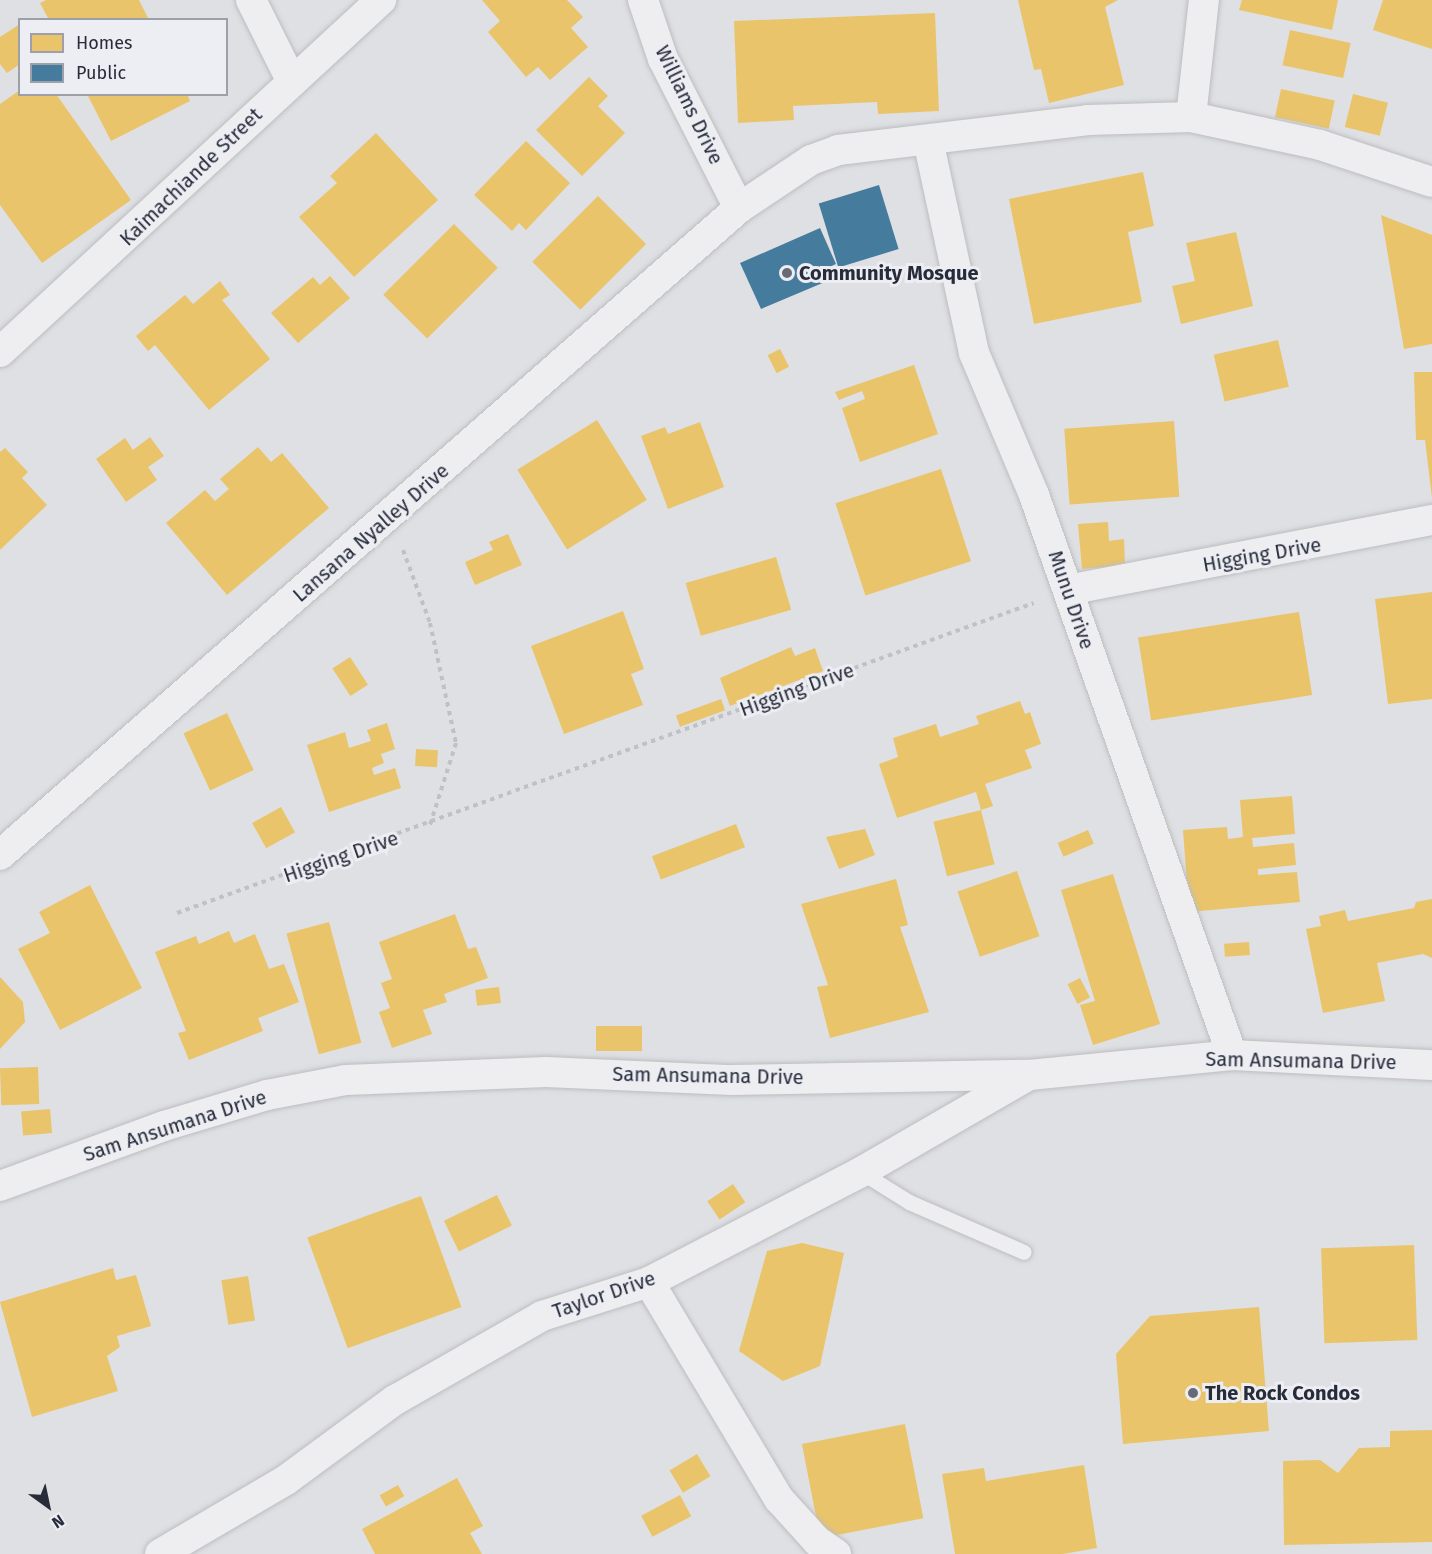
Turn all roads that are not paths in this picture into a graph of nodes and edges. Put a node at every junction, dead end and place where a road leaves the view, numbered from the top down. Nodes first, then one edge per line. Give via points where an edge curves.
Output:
1 (251, 0) edge
2 (381, 0) edge
3 (643, 0) edge
4 (1204, 0) edge
5 (291, 80) junction
6 (1191, 117) junction
7 (928, 140) junction
8 (1432, 182) edge
9 (739, 208) junction
10 (0, 352) edge
11 (1432, 520) edge
12 (1068, 590) junction
13 (0, 855) edge
14 (1232, 1055) junction
15 (1432, 1065) edge
16 (1029, 1075) junction
17 (861, 1172) junction
18 (0, 1186) edge
19 (1024, 1252) dead end
20 (649, 1282) junction
21 (160, 1554) edge
22 (836, 1554) edge

1 - 5 street
2 - 5 street, Kaimachiande Street
3 - 9 street, Williams Drive via 663,58
4 - 6 street
5 - 10 street, Kaimachiande Street via 187,183
6 - 7 street, Lansana Nyalley Drive via 1088,120
6 - 8 street, Lansana Nyalley Drive via 1320,145
7 - 9 street, Lansana Nyalley Drive via 838,150 811,160
7 - 12 street, Munu Drive via 974,352
9 - 13 street, Lansana Nyalley Drive
11 - 12 street, Higging Drive
12 - 14 street, Munu Drive
14 - 15 street, Sam Ansumana Drive
14 - 16 street, Sam Ansumana Drive
16 - 17 street, Taylor Drive
16 - 18 street, Sam Ansumana Drive via 732,1080 546,1072 346,1080 267,1095 164,1125
17 - 19 lane via 909,1202
17 - 20 street, Taylor Drive
20 - 21 street, Taylor Drive via 542,1316 394,1400 286,1480
20 - 22 street via 779,1498 817,1542

